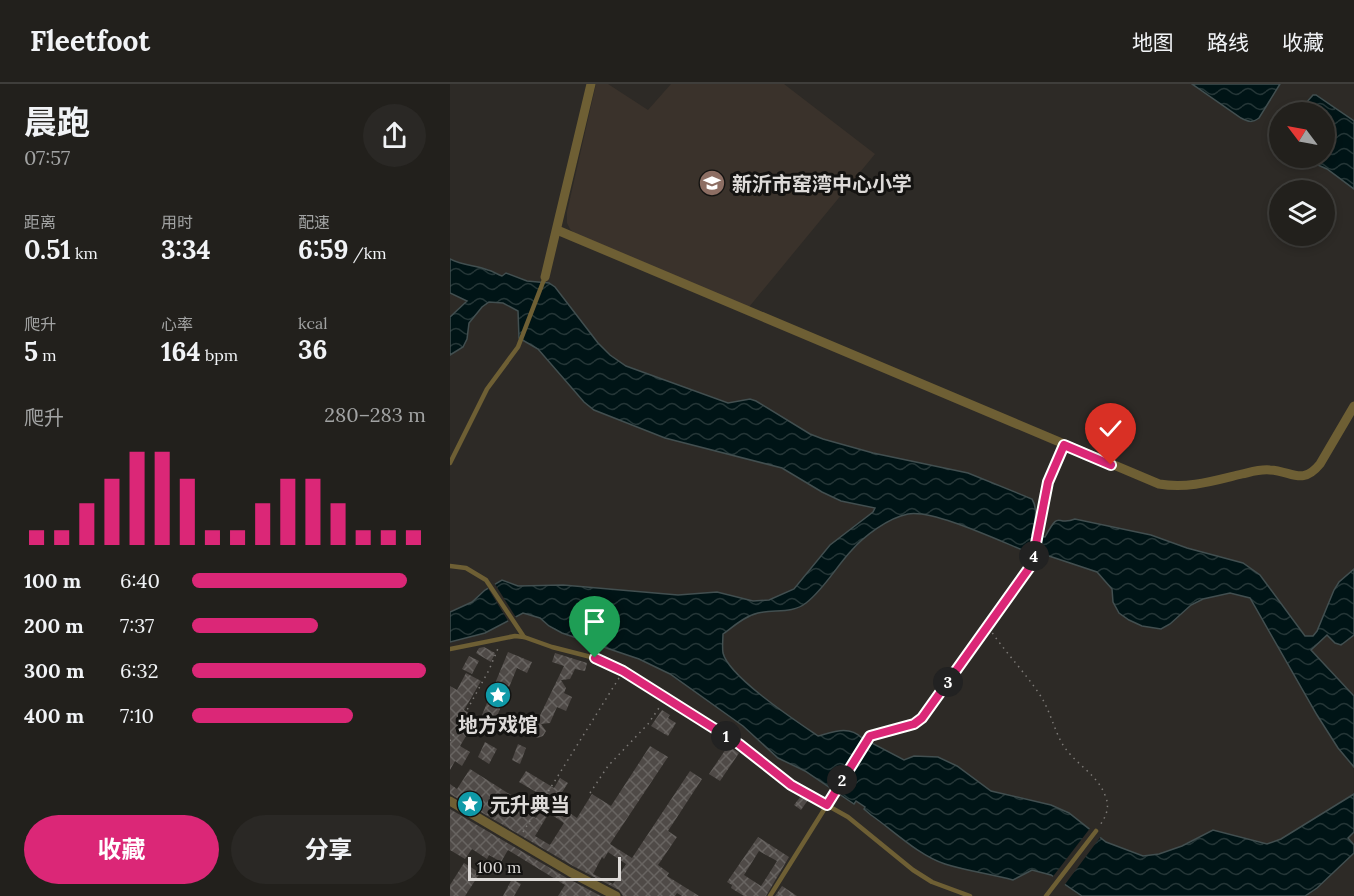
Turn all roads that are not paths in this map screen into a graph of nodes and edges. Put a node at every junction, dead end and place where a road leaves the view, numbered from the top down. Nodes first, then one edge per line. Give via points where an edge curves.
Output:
1 (591, 84) edge
2 (557, 230) junction
3 (545, 277) joint
4 (1354, 406) edge
5 (450, 463) edge
6 (450, 566) edge
7 (524, 637) junction
8 (450, 649) edge
9 (450, 801) edge
10 (827, 805) junction
11 (1096, 831) road end
12 (616, 896) edge
13 (770, 896) edge
14 (970, 896) edge
15 (1046, 896) edge

1 - 2 street
2 - 3 street
2 - 4 street via 1159,484 1187,487 1271,470 1305,477 1320,464
3 - 5 lane via 518,347 488,389
6 - 7 lane via 466,568 489,583
7 - 8 lane
7 - 10 lane via 595,658 623,671 739,744 791,785
9 - 12 street
10 - 13 lane
10 - 14 lane via 858,824 913,870 932,882
11 - 15 lane

